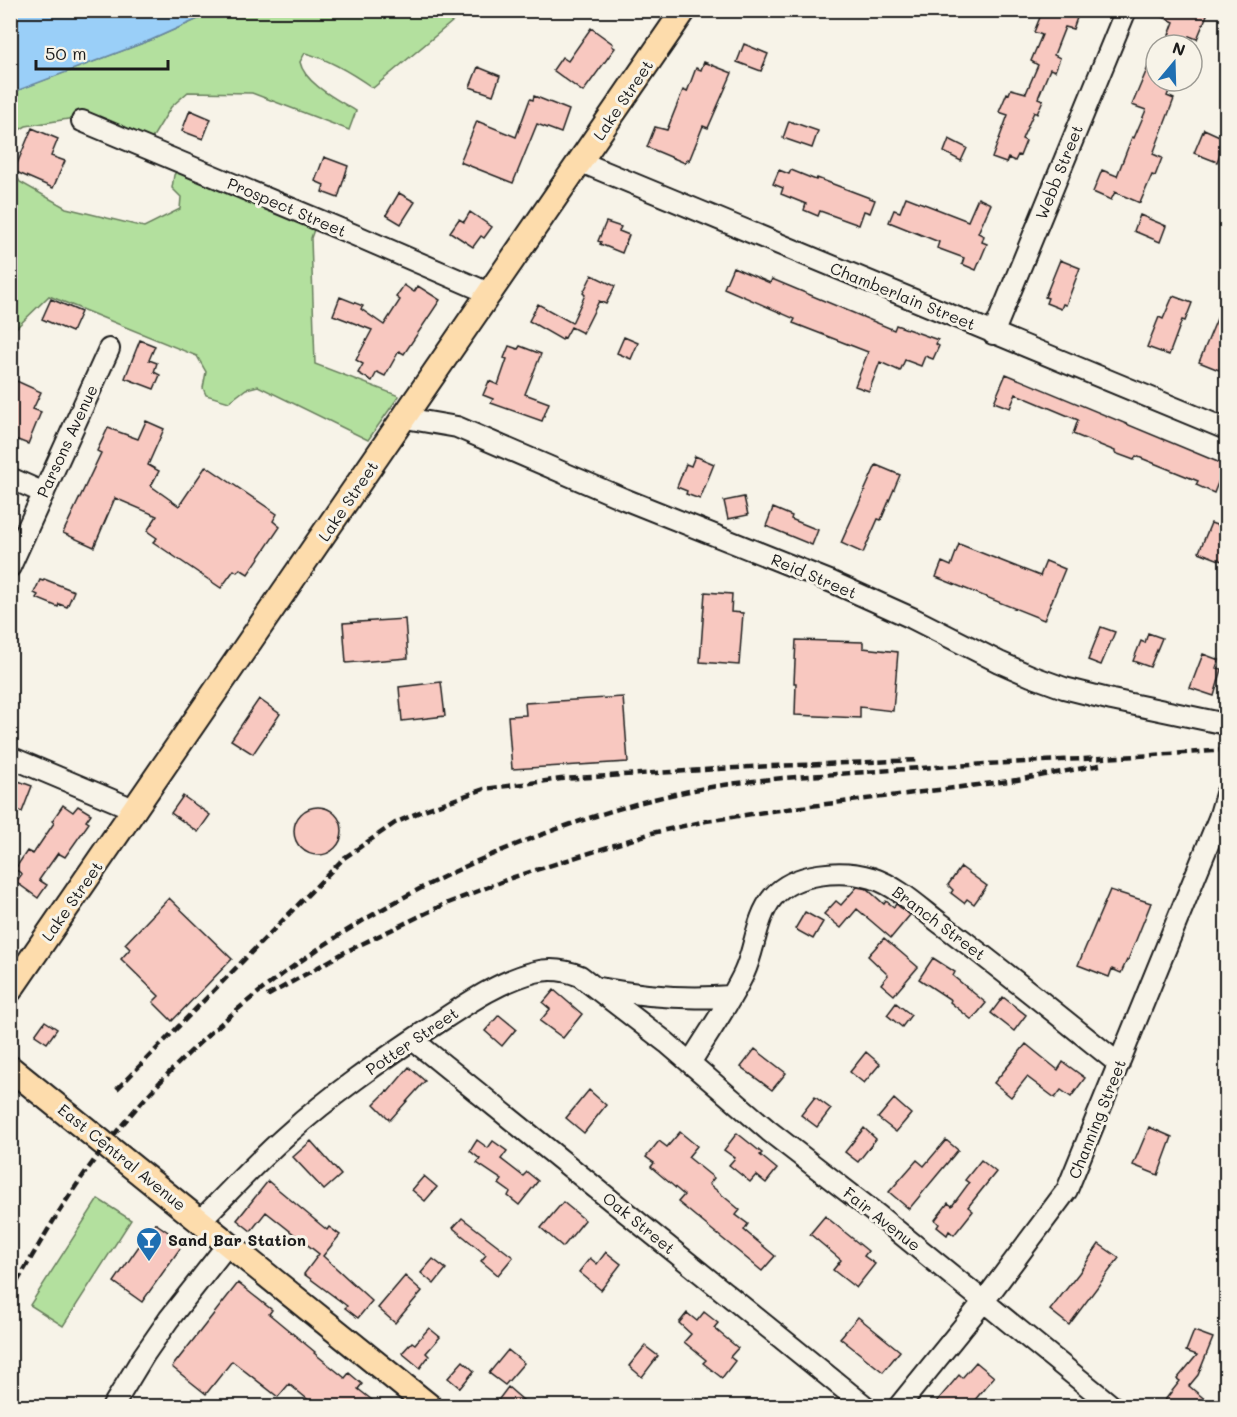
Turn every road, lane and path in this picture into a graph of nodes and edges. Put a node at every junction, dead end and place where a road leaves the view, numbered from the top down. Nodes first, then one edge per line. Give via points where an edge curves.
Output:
1 (684, 10) edge
2 (1126, 10) edge
3 (82, 121) dead end
4 (581, 162) junction
5 (491, 294) junction
6 (993, 334) junction
7 (109, 349) dead end
8 (405, 418) junction
9 (1227, 429) edge
10 (10, 478) edge
11 (44, 493) junction
12 (10, 567) edge
13 (1227, 724) edge
14 (10, 757) edge
15 (1226, 796) edge
16 (136, 810) junction
17 (596, 988) junction
18 (10, 990) edge
19 (730, 996) junction
20 (652, 1032) joint
21 (413, 1040) junction
22 (690, 1063) junction
23 (1119, 1064) junction
24 (10, 1068) edge
25 (200, 1221) junction
26 (228, 1244) junction
27 (984, 1301) junction
28 (113, 1407) edge
29 (429, 1407) edge
30 (865, 1407) edge
31 (899, 1407) edge
32 (1112, 1407) edge

1 - 4 main road, Lake Street
2 - 6 street, Webb Street
3 - 5 street, Prospect Street
4 - 5 main road, Lake Street
4 - 6 street, Chamberlain Street
5 - 8 main road, Lake Street
6 - 9 street, Chamberlain Street
7 - 11 street, Parsons Avenue
8 - 13 street, Reid Street via 456,427 832,582 1031,676 1112,700
8 - 16 main road, Lake Street
10 - 11 street
11 - 12 street, Parsons Avenue
14 - 16 street
15 - 23 street, Channing Street
16 - 18 main road, Lake Street
17 - 19 street via 698,999
17 - 20 street, Potter Street
17 - 21 street, Potter Street via 568,971 536,971 471,1001
19 - 22 street, Branch Street
19 - 23 street, Branch Street via 745,970 774,897 804,879 834,874 872,878 891,887 956,934
20 - 22 street, Fair Avenue
21 - 25 street, Potter Street via 307,1117
21 - 30 street, Oak Street
22 - 27 street, Fair Avenue via 769,1131
23 - 27 street, Channing Street via 1067,1190
24 - 25 main road, East Central Avenue
25 - 26 main road, East Central Avenue
26 - 28 street via 169,1318
26 - 29 main road, East Central Avenue
27 - 31 street, Channing Street
27 - 32 street, Fair Avenue

